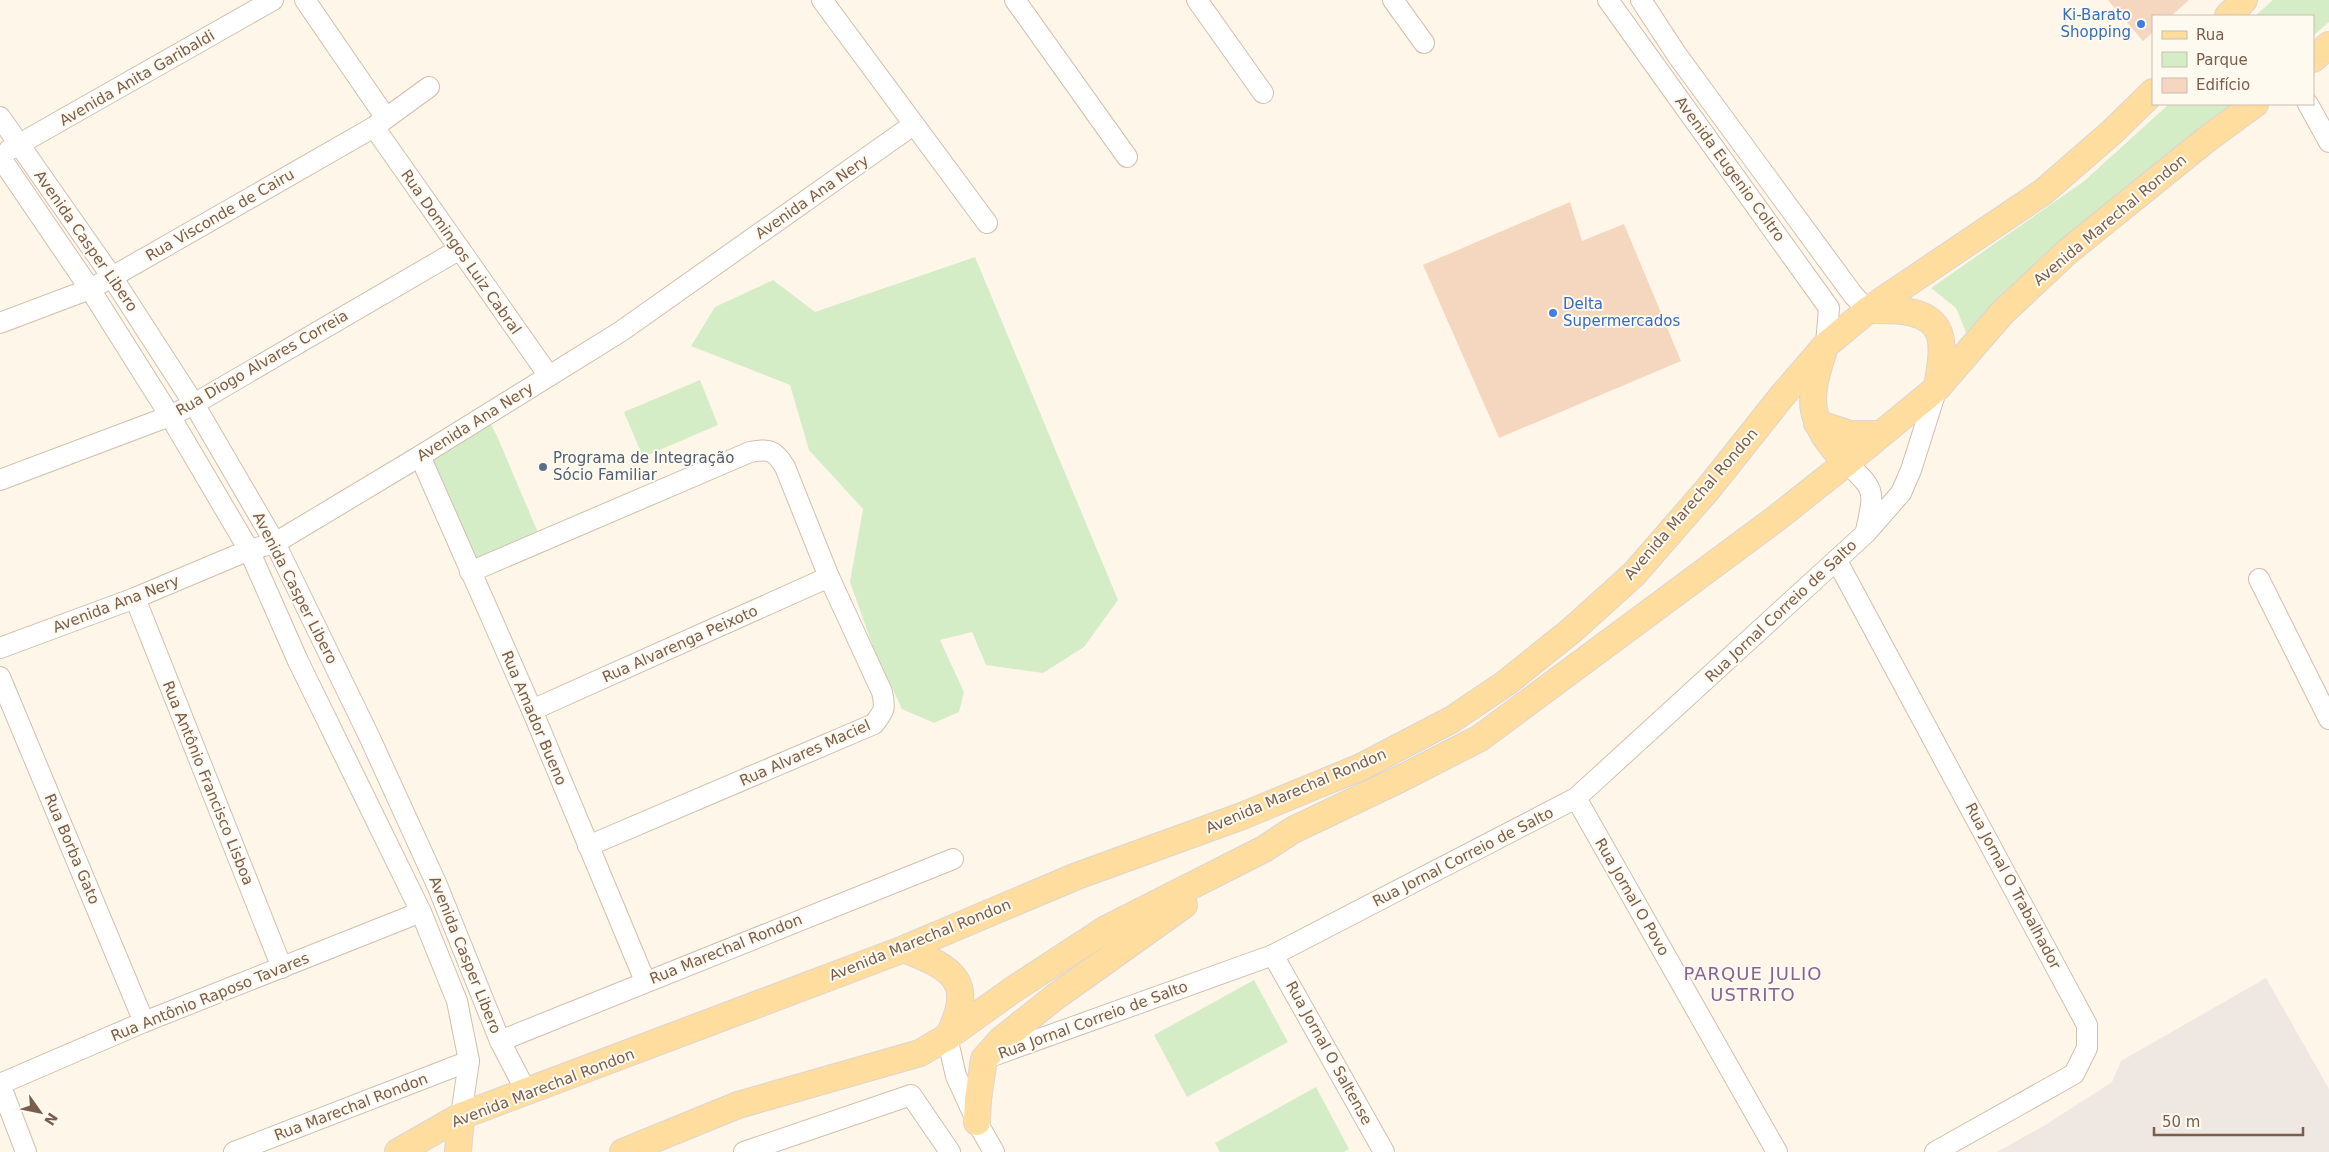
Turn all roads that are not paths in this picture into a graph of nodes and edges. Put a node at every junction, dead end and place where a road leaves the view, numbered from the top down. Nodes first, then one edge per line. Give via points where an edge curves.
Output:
1 (273, 0) edge
2 (305, 0) edge
3 (822, 0) edge
4 (1015, 0) edge
5 (1197, 0) edge
6 (1393, 0) edge
7 (1608, 0) edge
8 (1640, 0) edge
9 (2244, 0) edge
10 (2256, 0) edge
11 (2229, 15) edge
12 (2244, 15) edge
13 (1424, 43) dead end
14 (2329, 45) edge
15 (1677, 55) junction
16 (2314, 58) edge
17 (1660, 71) junction
18 (429, 87) dead end
19 (1263, 93) dead end
20 (2152, 93) edge
21 (2254, 105) edge
22 (2309, 105) edge
23 (0, 117) edge
24 (380, 123) junction
25 (913, 125) junction
26 (2329, 142) edge
27 (19, 145) junction
28 (0, 156) edge
29 (1127, 157) dead end
30 (987, 223) dead end
31 (460, 249) junction
32 (112, 277) junction
33 (90, 289) junction
34 (1868, 310) junction
35 (0, 323) edge
36 (1826, 345) junction
37 (548, 376) junction
38 (1937, 388) junction
39 (194, 404) junction
40 (170, 416) junction
41 (1817, 423) junction
42 (1880, 434) junction
43 (420, 456) junction
44 (1846, 463) junction
45 (0, 480) edge
46 (1866, 533) junction
47 (275, 543) junction
48 (249, 550) junction
49 (1837, 561) junction
50 (470, 572) junction
51 (829, 577) junction
52 (2259, 579) dead end
53 (135, 598) junction
54 (0, 648) edge
55 (0, 677) edge
56 (532, 710) junction
57 (2329, 719) edge
58 (1576, 798) junction
59 (588, 846) junction
60 (1264, 850) junction
61 (953, 859) dead end
62 (421, 912) junction
63 (904, 949) junction
64 (1273, 955) junction
65 (282, 968) junction
66 (645, 981) junction
67 (144, 1022) junction
68 (947, 1037) junction
69 (500, 1041) junction
70 (984, 1059) junction
71 (469, 1061) junction
72 (0, 1084) edge
73 (527, 1093) junction
74 (461, 1116) junction
75 (977, 1122) junction
76 (26, 1152) edge
77 (234, 1152) edge
78 (398, 1152) edge
79 (458, 1152) edge
80 (623, 1152) edge
81 (744, 1152) edge
82 (950, 1152) edge
83 (994, 1152) edge
84 (1384, 1152) edge
85 (1777, 1152) edge
86 (1935, 1152) edge

1 - 27 street, Avenida Anita Garibaldi
2 - 24 street, Rua Domingos Luiz Cabral
3 - 25 street
4 - 29 street
5 - 19 street
6 - 13 street
7 - 17 street, Avenida Eugenio Coltro
8 - 15 street, Avenida Eugenio Coltro
9 - 11 main road
10 - 12 main road
14 - 16 main road
15 - 17 street
15 - 34 street, Avenida Eugenio Coltro via 1854,296
17 - 36 street, Avenida Eugenio Coltro via 1829,308
18 - 24 street, Rua Visconde de Cairu
20 - 34 main road, Avenida Marechal Rondon via 2043,192
21 - 38 main road, Avenida Marechal Rondon via 2067,252 2002,313
22 - 26 street
23 - 27 street, Avenida Casper Libero
24 - 31 street, Rua Domingos Luiz Cabral
24 - 32 street, Rua Visconde de Cairu
25 - 30 street
25 - 37 street, Avenida Ana Nery via 620,332
27 - 28 street, Avenida Anita Garibaldi
27 - 32 street, Avenida Casper Libero
28 - 33 street, Avenida Casper Libero
31 - 37 street, Rua Domingos Luiz Cabral
31 - 39 street, Rua Diogo Alvares Correia
32 - 33 street, Rua Visconde de Cairu
32 - 39 street, Avenida Casper Libero
33 - 35 street, Rua Visconde de Cairu
33 - 40 street, Avenida Casper Libero
34 - 36 main road, Avenida Marechal Rondon
34 - 38 main road via 1900,310 1932,323 1939,333 1941,350
36 - 41 main road via 1814,383 1812,403
36 - 63 main road, Avenida Marechal Rondon via 1634,574 1506,683 1451,720 1361,767 1242,816 1077,876
37 - 43 street, Avenida Ana Nery
38 - 42 main road, Avenida Marechal Rondon
38 - 46 street, Rua Jornal Correio de Salto via 1901,493
39 - 40 street, Rua Diogo Alvares Correia
39 - 47 street, Avenida Casper Libero
40 - 45 street, Rua Diogo Alvares Correia
40 - 48 street, Avenida Casper Libero
41 - 42 main road via 1850,434
41 - 44 main road
42 - 44 main road, Avenida Marechal Rondon
43 - 47 street, Avenida Ana Nery
43 - 50 street, Rua Amador Bueno
44 - 46 street, Rua Jornal Correio de Salto via 1866,483 1873,497
44 - 60 main road, Avenida Marechal Rondon via 1480,738 1293,830
46 - 49 street, Rua Jornal Correio de Salto
47 - 48 street, Avenida Ana Nery
47 - 69 street, Avenida Casper Libero via 437,885
48 - 53 street, Avenida Ana Nery
48 - 62 street, Avenida Casper Libero via 298,661
49 - 58 street, Rua Jornal Correio de Salto
49 - 86 street, Rua Jornal O Trabalhador via 2088,1025 2087,1048 2074,1074
50 - 51 street, Rua Alvares Maciel via 750,452 766,449 778,455 785,467
50 - 56 street, Rua Amador Bueno
51 - 56 street, Rua Alvarenga Peixoto
51 - 59 street, Rua Alvares Maciel via 882,692 885,705 874,724
52 - 57 street
53 - 54 street, Avenida Ana Nery
53 - 65 street, Rua Antônio Francisco Lisboa
55 - 67 street, Rua Borba Gato
56 - 59 street, Rua Amador Bueno
58 - 64 street, Rua Jornal Correio de Salto
58 - 85 street, Rua Jornal O Povo
59 - 66 street, Rua Amador Bueno
60 - 68 main road, Avenida Marechal Rondon via 1106,929 1011,990
60 - 70 main road via 1056,997 1002,1040
61 - 66 street, Rua Marechal Rondon
62 - 65 street, Rua Antônio Raposo Tavares
62 - 71 street, Avenida Casper Libero via 457,1001
63 - 68 main road via 934,961 950,973 960,988 961,1007
63 - 73 main road, Avenida Marechal Rondon
64 - 70 street, Rua Jornal Correio de Salto
64 - 84 street, Rua Jornal O Saltense
65 - 67 street, Rua Antônio Raposo Tavares
66 - 69 street, Rua Marechal Rondon
67 - 72 street, Rua Antônio Raposo Tavares
68 - 75 street via 956,1076
68 - 80 main road, Avenida Marechal Rondon via 920,1053 738,1105
69 - 73 street, Avenida Casper Libero
70 - 75 main road
71 - 74 street, Avenida Casper Libero
71 - 77 street, Rua Marechal Rondon
72 - 76 street
73 - 74 main road, Avenida Marechal Rondon
74 - 78 main road, Avenida Marechal Rondon
74 - 79 main road
75 - 83 street
81 - 82 street via 911,1095

